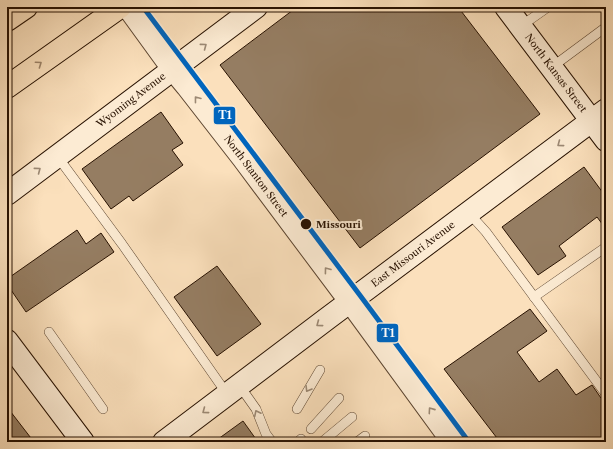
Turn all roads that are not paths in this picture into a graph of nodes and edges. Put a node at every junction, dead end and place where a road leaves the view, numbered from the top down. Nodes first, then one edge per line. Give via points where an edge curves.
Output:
1 (26, 7) edge
2 (120, 7) edge
3 (128, 7) edge
4 (256, 7) edge
5 (506, 7) edge
6 (548, 7) edge
7 (7, 20) edge
8 (521, 26) junction
9 (606, 27) edge
10 (552, 67) junction
11 (173, 69) junction
12 (7, 87) edge
13 (599, 115) edge
14 (606, 140) edge
15 (58, 156) junction
16 (7, 194) edge
17 (468, 212) junction
18 (606, 247) edge
19 (534, 297) junction
20 (350, 301) junction
21 (49, 332) dead end
22 (7, 341) edge
23 (320, 370) dead end
24 (233, 389) junction
25 (606, 394) edge
26 (339, 398) dead end
27 (103, 408) dead end
28 (297, 408) dead end
29 (352, 417) dead end
30 (311, 429) dead end
31 (365, 436) dead end
32 (83, 442) edge
33 (164, 442) edge
34 (272, 442) edge
35 (322, 442) edge
36 (357, 442) edge
37 (453, 442) edge

1 - 7 highway
12 -> 2 highway
3 - 11 main road, North Stanton Street
11 -> 4 main road, Wyoming Avenue
5 - 8 main road, North Kansas Street
6 - 8 lane
8 - 10 main road, North Kansas Street
9 - 10 lane
10 - 13 main road, North Kansas Street
11 - 15 main road, Wyoming Avenue
20 -> 11 main road, North Stanton Street
13 - 14 main road, North Kansas Street
13 -> 17 main road, East Missouri Avenue
16 -> 15 main road, Wyoming Avenue
15 - 24 lane
17 - 19 lane
17 - 20 main road, East Missouri Avenue
18 - 19 lane
19 - 25 lane
20 -> 24 main road, East Missouri Avenue
37 -> 20 main road, North Stanton Street
21 - 27 lane
22 - 32 main road
23 -> 28 lane
24 -> 33 main road, East Missouri Avenue
34 -> 24 lane via 256,409
26 - 30 lane
29 - 35 lane
31 - 36 lane

